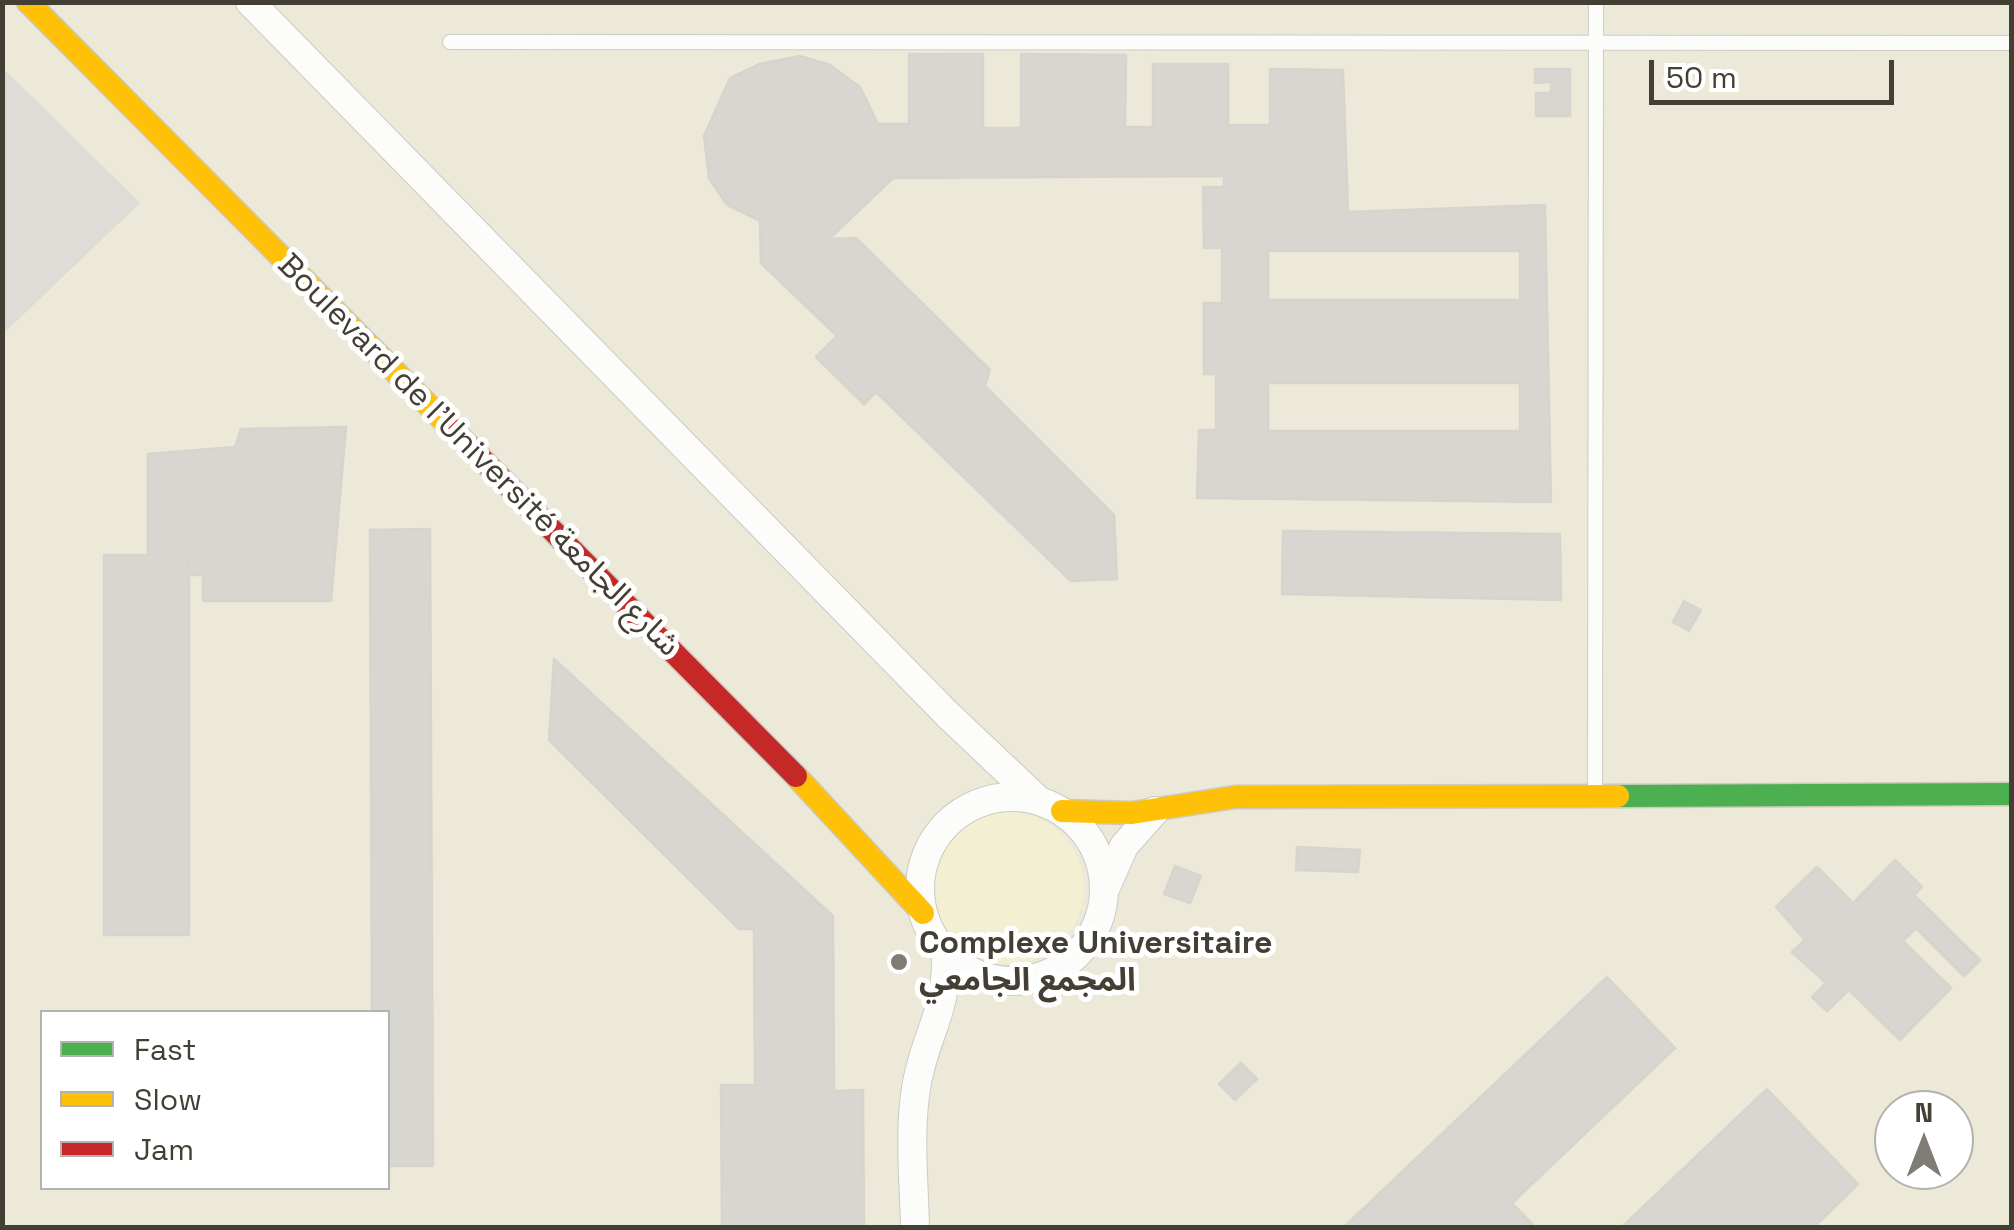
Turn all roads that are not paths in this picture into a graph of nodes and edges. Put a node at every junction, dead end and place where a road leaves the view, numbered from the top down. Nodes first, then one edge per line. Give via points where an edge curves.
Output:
1 (28, 2) edge
2 (250, 2) edge
3 (1596, 2) edge
4 (450, 42) dead end
5 (2012, 43) edge
6 (1597, 44) junction
7 (2012, 794) edge
8 (1595, 795) junction
9 (1051, 806) junction
10 (1155, 810) junction
11 (1105, 889) junction
12 (923, 912) junction
13 (946, 953) junction
14 (997, 980) junction
15 (940, 1018) junction
16 (914, 1228) edge

1 - 12 street, Boulevard de l'Université شارع الجامعة
2 - 9 street via 948,715
3 - 6 lane
4 - 6 lane
5 - 6 lane
6 - 8 lane
7 - 8 street
8 - 10 street via 1236,798
9 - 10 street
9 - 11 street via 1090,838
9 - 12 street via 1007,797 975,804 948,822 928,849 920,880
10 - 11 street via 1124,846
11 - 14 street via 1090,939 1072,959 1050,973
12 - 13 street
13 - 14 street
13 - 15 street
14 - 15 street via 965,994
15 - 16 street via 915,1097

